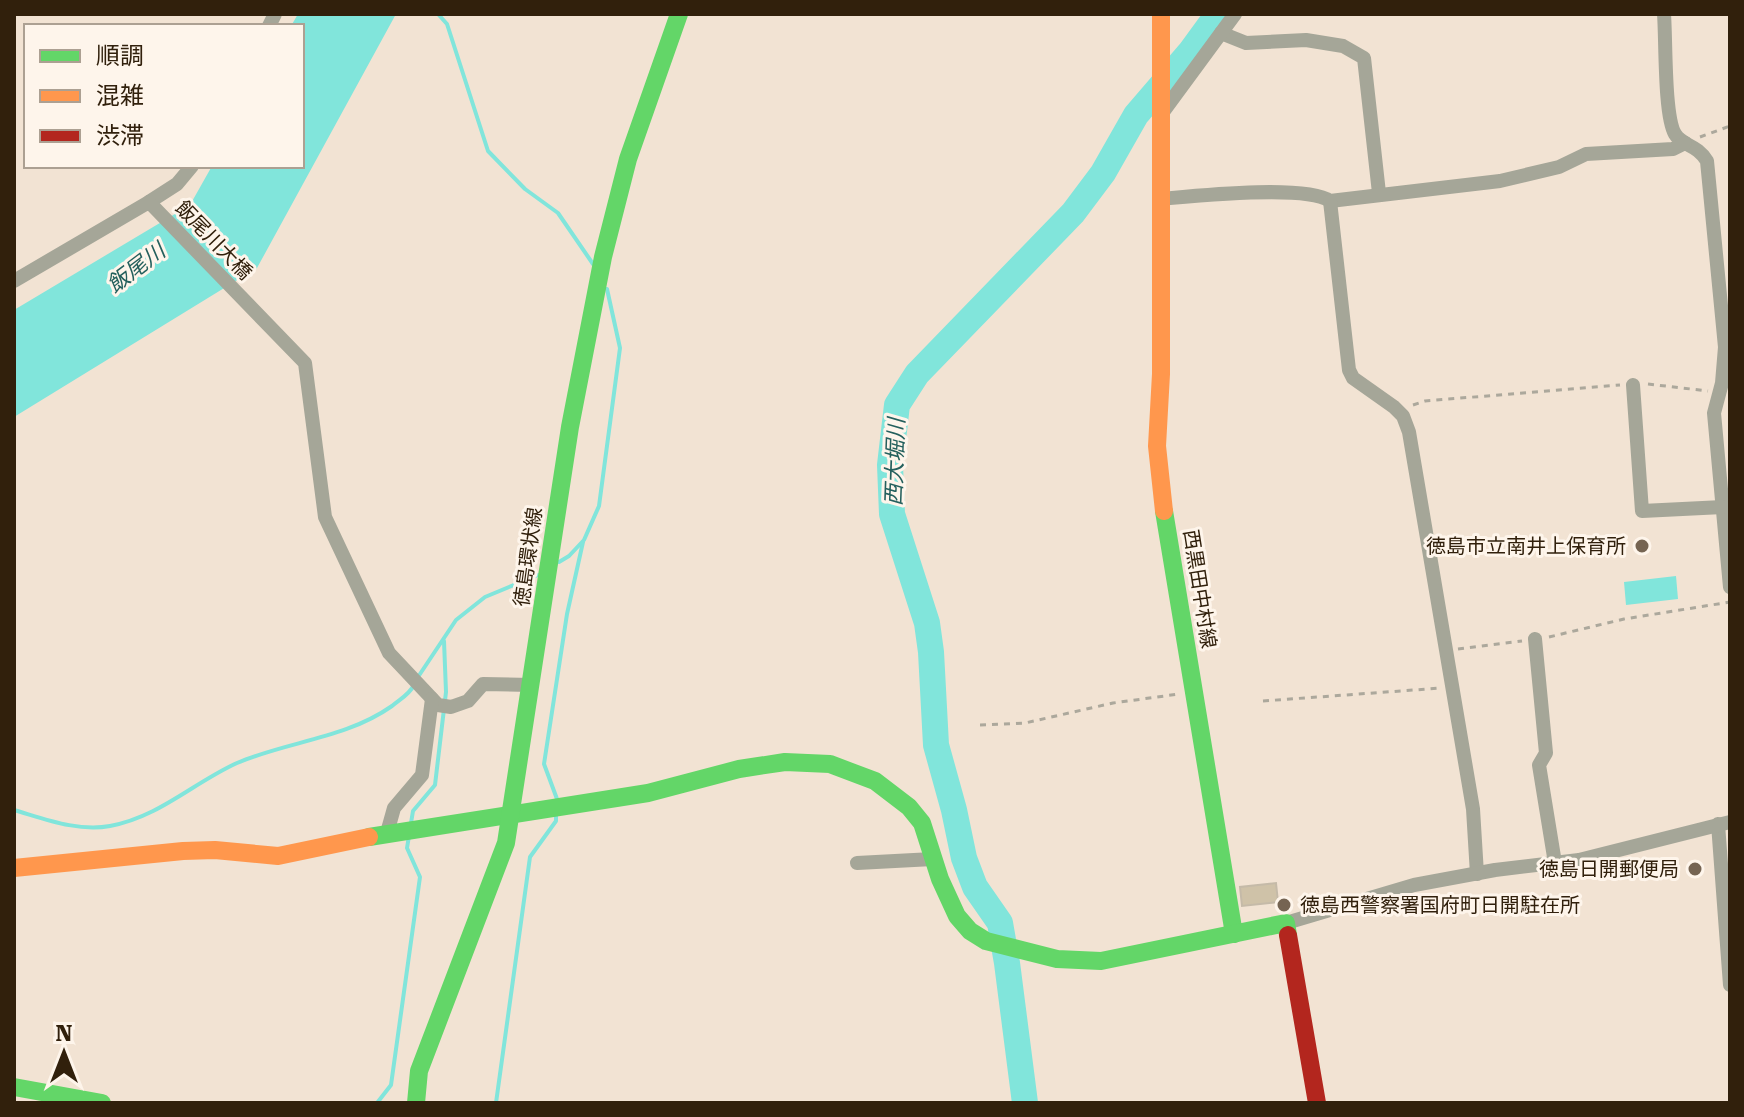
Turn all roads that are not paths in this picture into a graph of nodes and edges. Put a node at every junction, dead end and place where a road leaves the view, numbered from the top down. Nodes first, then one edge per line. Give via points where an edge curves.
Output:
1 (679, 14) edge
2 (1161, 14) edge
3 (1235, 14) edge
4 (1664, 14) edge
5 (1221, 33) junction
6 (1160, 108) junction
7 (1685, 143) junction
8 (190, 168) edge
9 (1379, 193) junction
10 (1160, 199) junction
11 (1330, 201) junction
12 (153, 206) junction
13 (14, 281) edge
14 (1633, 385) road end
15 (1724, 385) edge
16 (1723, 507) junction
17 (1730, 587) edge
18 (1535, 639) road end
19 (531, 685) junction
20 (437, 701) junction
21 (510, 814) junction
22 (1724, 823) edge
23 (402, 830) junction
24 (933, 859) junction
25 (857, 863) dead end
26 (1555, 863) junction
27 (14, 868) edge
28 (1477, 874) junction
29 (1286, 923) junction
30 (1234, 934) junction
31 (1730, 985) edge
32 (14, 1087) edge
33 (55, 1098) edge
34 (102, 1103) edge
35 (416, 1103) edge
36 (1317, 1103) edge

1 - 19 main road, 徳島環状線 via 628,159 603,257
2 - 6 main road, 西黒田中村線
3 - 5 street
4 - 7 street via 1670,111 1674,133
5 - 6 street
5 - 9 street via 1246,43 1306,40 1343,46 1364,58
6 - 10 main road, 西黒田中村線
7 - 9 street via 1673,149 1586,154 1559,167 1500,181
7 - 15 street via 1700,149 1707,161
8 - 12 street
9 - 11 street
10 - 11 street via 1311,193
10 - 30 main road, 西黒田中村線 via 1159,478
11 - 28 street via 1349,370 1403,416 1409,432 1473,809
12 - 13 street
12 - 20 street, 飯尾川大橋 via 305,363 325,517 389,653
14 - 16 street via 1642,511
15 - 16 street via 1714,413
16 - 17 street
18 - 26 street via 1546,753 1539,765
19 - 20 street via 483,684 468,701
19 - 21 main road, 徳島環状線
20 - 23 street via 422,775 394,808
21 - 23 main road
21 - 24 main road via 648,793 739,769 785,762 830,764 875,781 909,807 922,823
21 - 35 main road, 徳島環状線 via 499,863 419,1071
22 - 26 street
22 - 31 street
23 - 27 main road via 278,856 205,850
24 - 25 street
24 - 30 main road via 957,916 970,931 1016,949 1057,959 1101,961
26 - 28 street
28 - 29 street via 1414,885
29 - 30 main road
29 - 36 main road
32 - 33 main road
33 - 34 main road

